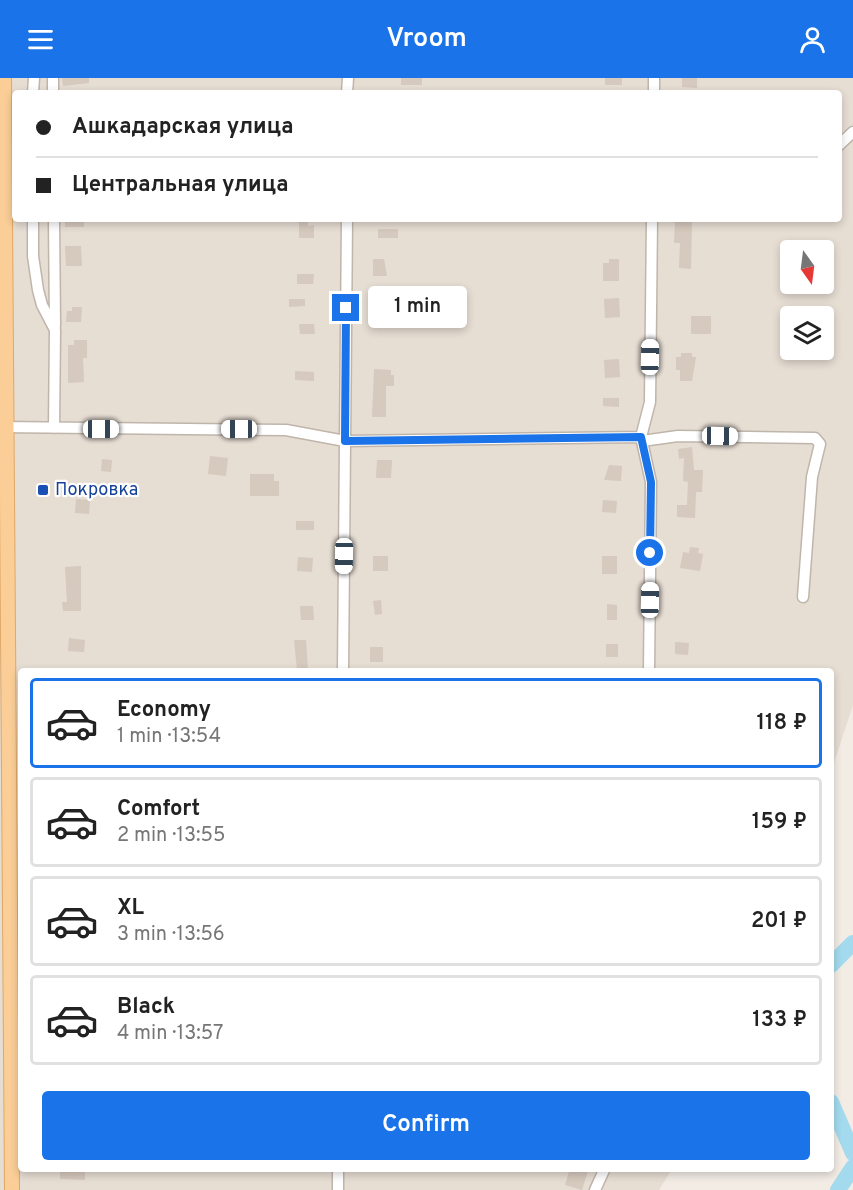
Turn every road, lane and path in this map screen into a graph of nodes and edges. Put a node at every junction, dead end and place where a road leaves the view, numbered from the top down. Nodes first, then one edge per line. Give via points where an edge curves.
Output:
1 (4, 78) edge
2 (853, 132) edge
3 (842, 142) edge
4 (33, 222) edge
5 (54, 222) edge
6 (347, 222) edge
7 (652, 222) edge
8 (55, 330) junction
9 (3, 427) edge
10 (54, 428) junction
11 (642, 439) junction
12 (345, 441) junction
13 (803, 597) dead end
14 (343, 668) edge
15 (649, 668) edge
16 (16, 1030) edge
17 (338, 1172) edge
18 (603, 1172) edge
19 (12, 1190) edge
20 (338, 1190) edge
21 (595, 1190) edge

1 - 9 main road
2 - 3 street
4 - 8 street via 38,290
5 - 8 street
6 - 12 street
7 - 11 street via 650,402
8 - 10 street
9 - 10 street
9 - 16 main road
10 - 12 street via 286,430
11 - 12 street
11 - 13 street via 815,438 820,444 812,477
11 - 15 street via 651,482
12 - 14 street
16 - 19 main road
17 - 20 street
18 - 21 street

